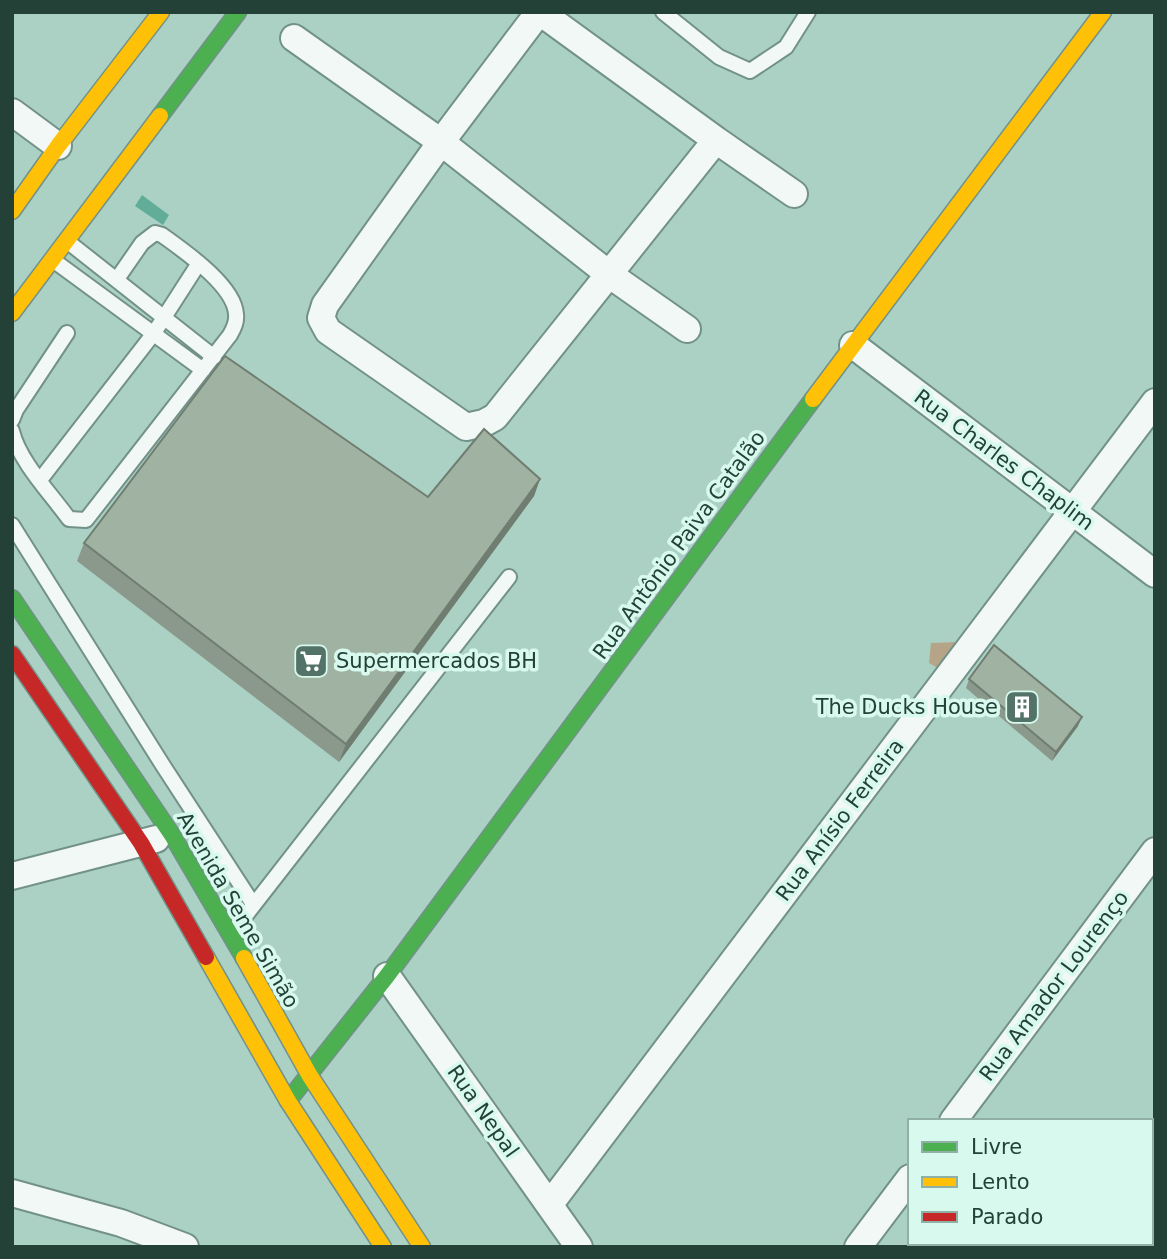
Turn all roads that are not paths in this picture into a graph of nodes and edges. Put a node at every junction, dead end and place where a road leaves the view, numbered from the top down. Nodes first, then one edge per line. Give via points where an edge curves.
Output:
1 (161, 12) edge
2 (238, 12) edge
3 (539, 12) edge
4 (663, 12) edge
5 (808, 12) edge
6 (1103, 12) edge
7 (294, 38) dead end
8 (12, 111) edge
9 (716, 141) junction
10 (441, 142) junction
11 (58, 146) junction
12 (794, 194) dead end
13 (16, 206) edge
14 (12, 223) edge
15 (67, 241) junction
16 (53, 260) junction
17 (199, 263) junction
18 (610, 275) junction
19 (117, 279) junction
20 (12, 313) edge
21 (165, 317) junction
22 (687, 329) dead end
23 (67, 333) dead end
24 (154, 333) junction
25 (853, 345) junction
26 (214, 356) junction
27 (203, 370) junction
28 (1155, 401) edge
29 (12, 420) edge
30 (12, 431) edge
31 (40, 480) junction
32 (1073, 512) junction
33 (12, 525) edge
34 (1155, 574) edge
35 (509, 577) dead end
36 (12, 598) edge
37 (12, 654) edge
38 (172, 835) junction
39 (141, 843) junction
40 (1155, 851) edge
41 (12, 876) edge
42 (253, 904) junction
43 (231, 934) junction
44 (387, 976) junction
45 (310, 1076) junction
46 (288, 1101) junction
47 (954, 1119) edge
48 (908, 1181) edge
49 (12, 1193) edge
50 (550, 1204) junction
51 (185, 1247) edge
52 (383, 1247) edge
53 (422, 1247) edge
54 (579, 1247) edge
55 (858, 1247) edge

1 - 11 street
2 - 15 street
3 - 9 street
3 - 10 street
4 - 5 lane via 719,57 750,71 786,47
6 - 25 street, Rua Antônio Paiva Catalão
7 - 10 street
8 - 11 street
9 - 12 street
9 - 18 street
10 - 18 street
10 - 18 street via 325,305 321,318 328,331 466,427 495,417
11 - 13 street
13 - 14 street
15 - 16 street
15 - 19 lane
16 - 20 street
16 - 24 lane
17 - 19 lane via 155,233 142,243
17 - 21 lane
17 - 26 lane via 222,286 236,315 236,324
18 - 22 street
19 - 21 lane
21 - 24 lane
21 - 26 lane
23 - 29 lane
24 - 27 lane
24 - 31 lane
25 - 32 street, Rua Charles Chaplim
25 - 44 street, Rua Antônio Paiva Catalão
26 - 27 lane
27 - 31 lane via 86,520 69,519
28 - 32 street, Rua Anísio Ferreira
30 - 31 lane
32 - 34 street, Rua Charles Chaplim
32 - 50 street, Rua Anísio Ferreira
33 - 42 lane
35 - 42 lane
36 - 38 street, Avenida Seme Simão
37 - 39 street
38 - 39 street
38 - 43 street, Avenida Seme Simão
39 - 41 street
39 - 46 street
40 - 47 street, Rua Amador Lourenço
42 - 43 lane
43 - 45 street, Avenida Seme Simão
44 - 45 street, Rua Antônio Paiva Catalão
44 - 50 street, Rua Nepal
45 - 46 street, Rua Antônio Paiva Catalão
45 - 53 street, Avenida Seme Simão
46 - 52 street
48 - 55 street
49 - 51 street via 121,1223
50 - 54 street, Rua Nepal

